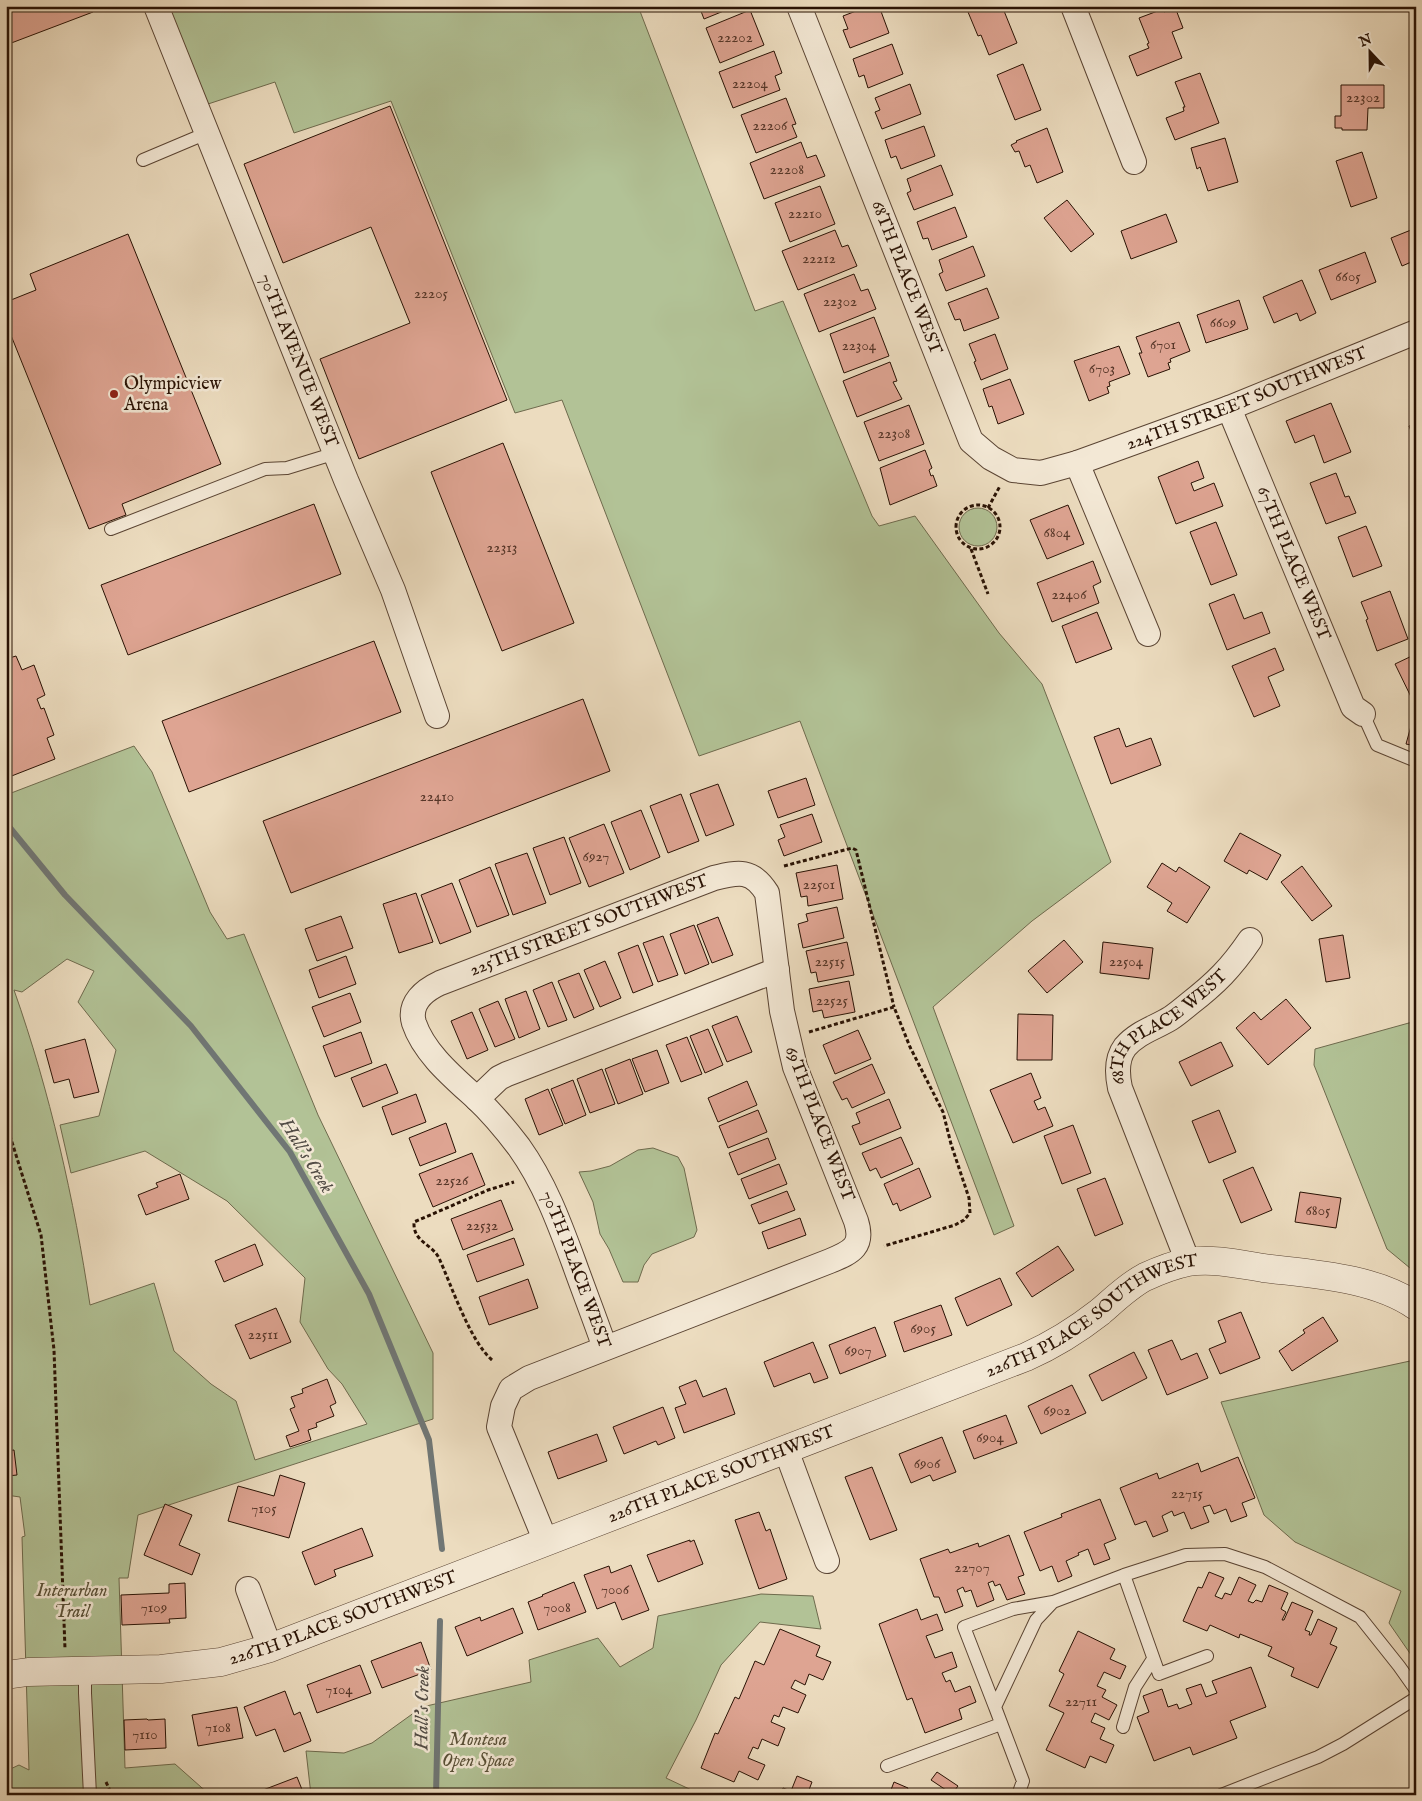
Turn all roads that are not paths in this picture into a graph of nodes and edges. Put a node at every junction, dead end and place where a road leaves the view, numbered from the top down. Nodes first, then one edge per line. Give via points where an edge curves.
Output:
1 (156, 6) edge
2 (800, 6) edge
3 (1073, 6) edge
4 (207, 133) junction
5 (143, 160) dead end
6 (1134, 162) dead end
7 (1416, 332) edge
8 (1229, 408) junction
9 (336, 453) junction
10 (1077, 463) junction
11 (111, 530) dead end
12 (1148, 634) dead end
13 (1363, 714) joint
14 (437, 716) dead end
15 (1416, 761) edge
16 (761, 884) joint
17 (1250, 940) dead end
18 (777, 970) junction
19 (419, 998) joint
20 (477, 1099) junction
21 (1188, 1262) junction
22 (1415, 1306) edge
23 (605, 1348) junction
24 (786, 1450) junction
25 (546, 1542) junction
26 (827, 1561) dead end
27 (1124, 1575) junction
28 (248, 1589) dead end
29 (1053, 1602) junction
30 (270, 1648) junction
31 (1207, 1656) dead end
32 (1153, 1659) junction
33 (76, 1663) junction
34 (6, 1675) edge
35 (1416, 1690) edge
36 (1416, 1698) edge
37 (995, 1708) junction
38 (1001, 1724) junction
39 (1123, 1727) dead end
40 (887, 1766) dead end
41 (90, 1795) edge
42 (1018, 1795) edge
43 (1221, 1795) edge

1 - 4 street, 70TH AVENUE WEST
2 - 10 street, 68TH PLACE WEST via 971,441 991,458 1013,470 1041,473
3 - 6 street
4 - 5 lane
4 - 9 street, 70TH AVENUE WEST
7 - 8 street, 224TH STREET SOUTHWEST
8 - 10 street, 224TH STREET SOUTHWEST
8 - 13 street, 67TH PLACE WEST via 1353,707
9 - 11 lane via 287,468 265,469
9 - 14 street, 70TH AVENUE WEST via 393,590
10 - 12 street
13 - 15 lane via 1377,745
16 - 18 street, 69TH PLACE WEST via 767,893
16 - 19 street, 225TH STREET SOUTHWEST via 752,876 741,873 714,878 440,983
17 - 21 street, 68TH PLACE WEST via 1211,987 1124,1048 1116,1073
18 - 20 street via 508,1074
18 - 23 street, 69TH PLACE WEST via 782,1011 795,1066 856,1221 860,1233 856,1245 846,1255 830,1262
19 - 20 street, 70TH PLACE WEST via 413,1009 417,1030 451,1077
20 - 23 street, 70TH PLACE WEST via 518,1145 537,1174 553,1207
21 - 22 street, 226TH PLACE SOUTHWEST via 1215,1261 1362,1283 1390,1292
21 - 24 street, 226TH PLACE SOUTHWEST via 1144,1278 1052,1345
23 - 25 street, 70TH PLACE WEST via 529,1378 511,1389 503,1406 499,1427
24 - 25 street, 226TH PLACE SOUTHWEST
24 - 26 street
25 - 30 street, 226TH PLACE SOUTHWEST
27 - 29 lane
27 - 32 lane
27 - 35 lane via 1186,1555 1225,1554 1264,1567 1360,1617
28 - 30 street
29 - 37 lane via 1036,1620
29 - 37 lane via 1013,1609 964,1627
30 - 33 street, 226TH PLACE SOUTHWEST via 221,1662 161,1669
31 - 32 lane via 1159,1674
32 - 39 lane via 1135,1687
33 - 34 street, 226TH PLACE SOUTHWEST
33 - 41 lane via 85,1693
36 - 43 lane via 1318,1757
37 - 38 lane
38 - 40 lane
38 - 42 lane via 1023,1781

